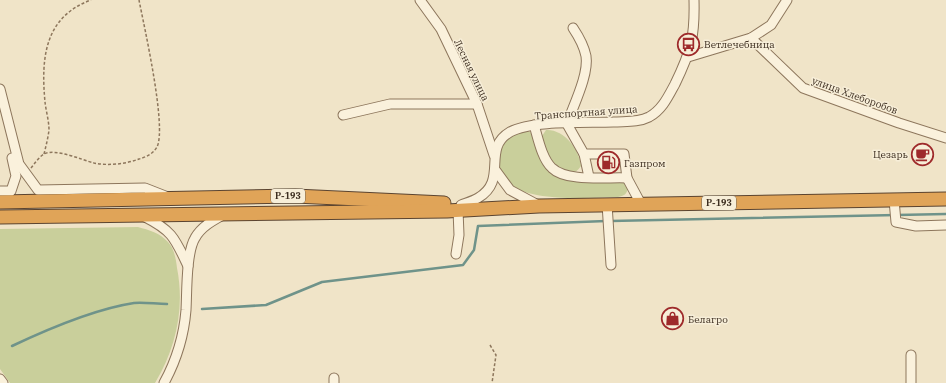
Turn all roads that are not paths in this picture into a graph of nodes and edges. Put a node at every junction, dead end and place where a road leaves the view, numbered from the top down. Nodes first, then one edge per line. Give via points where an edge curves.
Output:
1 (420, 0) edge
2 (694, 0) edge
3 (787, 0) edge
4 (573, 28) dead end
5 (751, 38) junction
6 (688, 57) junction
7 (0, 89) edge
8 (477, 104) junction
9 (343, 114) dead end
10 (0, 115) edge
11 (567, 124) junction
12 (534, 125) junction
13 (946, 138) edge
14 (584, 154) junction
15 (494, 155) junction
16 (496, 171) junction
17 (589, 177) junction
18 (627, 178) junction
19 (0, 191) edge
20 (171, 198) junction
21 (946, 199) edge
22 (894, 200) junction
23 (0, 202) edge
24 (608, 204) junction
25 (641, 204) junction
26 (539, 206) junction
27 (459, 208) junction
28 (142, 215) junction
29 (223, 215) junction
30 (0, 217) edge
31 (946, 225) edge
32 (456, 254) dead end
33 (611, 265) dead end
34 (188, 266) junction
35 (911, 355) dead end
36 (0, 378) edge
37 (3, 383) edge
38 (164, 383) edge
39 (911, 383) edge

1 - 8 street, Лесная улица via 440,29
2 - 6 street, Транспортная улица via 695,30
3 - 5 street via 771,26
4 - 11 street via 582,43 587,67
5 - 6 street
5 - 13 street, улица Хлеборобов via 803,88
6 - 11 street, Транспортная улица via 665,103 650,117 636,122
7 - 20 street via 19,164 38,190 145,188
8 - 9 street via 390,104
8 - 15 street, Лесная улица
10 - 19 street via 4,122 16,176 10,191
11 - 12 street, Транспортная улица
11 - 14 street
12 - 15 street, Транспортная улица via 512,131 504,137
12 - 17 street via 551,168 569,176
14 - 17 street
14 - 18 street via 624,154
15 - 16 street
16 - 26 street via 510,190
16 - 27 street via 485,193
17 - 18 street
18 - 25 street
20 - 23 highway, Р-193
20 - 27 highway, Р-193 via 295,196
21 - 22 highway, Р-193
22 - 25 highway, Р-193
22 - 31 street via 896,222 916,226
24 - 25 highway, Р-193
24 - 26 highway, Р-193
24 - 33 street
26 - 27 highway, Р-193
27 - 29 highway, Р-193
27 - 32 street
28 - 29 highway, Р-193
28 - 30 highway, Р-193
28 - 34 street via 160,224 174,236
29 - 34 street via 206,224 194,238
34 - 38 street via 186,312 179,345
35 - 39 street
36 - 37 street

